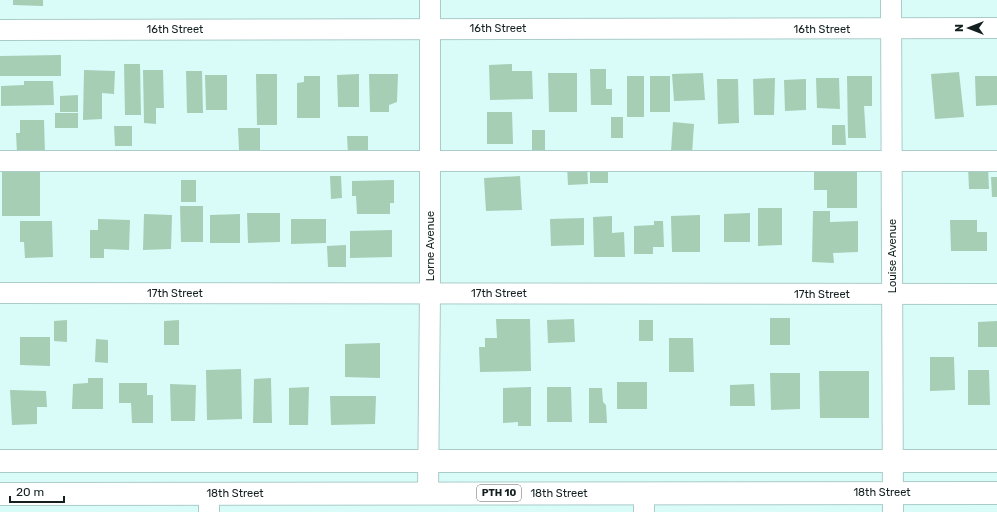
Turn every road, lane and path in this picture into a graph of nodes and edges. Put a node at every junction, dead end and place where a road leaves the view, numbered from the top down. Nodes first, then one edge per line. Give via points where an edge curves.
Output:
1 (430, 0) edge
2 (891, 0) edge
3 (430, 28) junction
4 (997, 28) edge
5 (891, 29) junction
6 (0, 30) edge
7 (0, 160) edge
8 (430, 161) junction
9 (892, 161) junction
10 (997, 161) edge
11 (0, 293) edge
12 (430, 293) junction
13 (892, 294) junction
14 (997, 294) edge
15 (429, 460) junction
16 (893, 460) junction
17 (0, 461) edge
18 (997, 461) edge
19 (428, 493) junction
20 (997, 493) edge
21 (0, 494) edge
22 (209, 502) edge
23 (644, 502) edge
24 (893, 502) edge

1 - 3 street, Lorne Avenue
2 - 5 street, Louise Avenue
3 - 5 street, 16th Street
3 - 6 street, 16th Street
3 - 8 street, Lorne Avenue
4 - 5 street, 16th Street
5 - 9 street, Louise Avenue
7 - 8 street
8 - 9 street
8 - 12 street, Lorne Avenue
9 - 10 street
9 - 13 street, Louise Avenue
11 - 12 street, 17th Street
12 - 13 street, 17th Street
12 - 15 street, Lorne Avenue
13 - 14 street, 17th Street
13 - 16 street, Louise Avenue
15 - 16 main road
15 - 17 main road
15 - 19 street, Lorne Avenue
16 - 18 main road
16 - 24 street, Louise Avenue
19 - 22 main road, 18th Street / PTH 10
19 - 23 main road, 18th Street / PTH 10
20 - 24 main road, 18th Street / PTH 10
21 - 22 main road, 18th Street / PTH 10
23 - 24 main road, 18th Street / PTH 10

